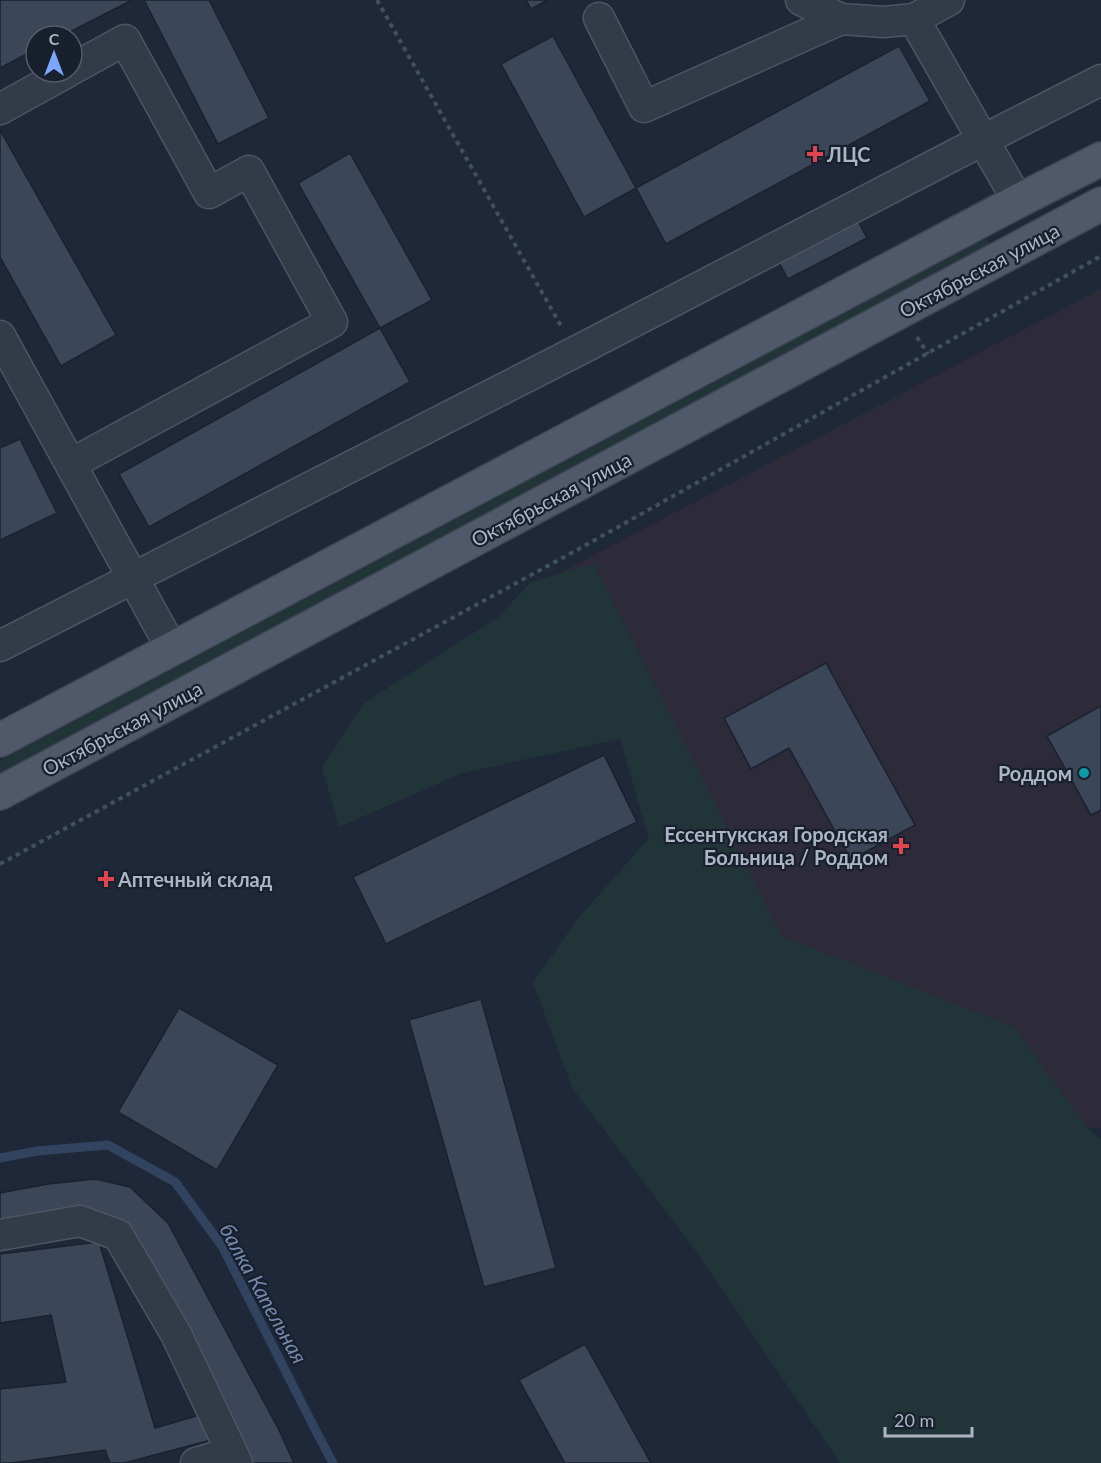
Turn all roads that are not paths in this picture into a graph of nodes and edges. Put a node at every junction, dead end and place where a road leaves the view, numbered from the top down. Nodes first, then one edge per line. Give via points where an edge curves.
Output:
1 (801, 0) edge
2 (949, 0) edge
3 (599, 18) dead end
4 (841, 19) junction
5 (914, 19) junction
6 (84, 62) edge
7 (1101, 80) edge
8 (45, 84) edge
9 (0, 109) edge
10 (983, 140) junction
11 (1101, 159) edge
12 (1018, 201) junction
13 (1101, 204) edge
14 (1028, 244) junction
15 (0, 336) edge
16 (70, 464) junction
17 (134, 579) junction
18 (0, 646) edge
19 (172, 650) junction
20 (0, 740) edge
21 (0, 793) edge
22 (0, 1235) edge
23 (234, 1457) edge
24 (196, 1463) edge

1 - 4 lane
2 - 5 lane
3 - 4 lane via 644,107
4 - 5 lane
5 - 10 lane
6 - 16 lane via 125,40 209,193 249,171 332,322
7 - 10 lane
8 - 9 lane
10 - 12 lane
10 - 17 lane
11 - 12 main road
12 - 14 main road via 1033,228
12 - 19 main road
13 - 14 main road, Октябрьская улица
14 - 21 main road, Октябрьская улица
15 - 16 lane
16 - 17 lane
17 - 18 lane
17 - 19 lane
19 - 20 main road
22 - 23 lane via 80,1221 118,1235 176,1334
23 - 24 lane

